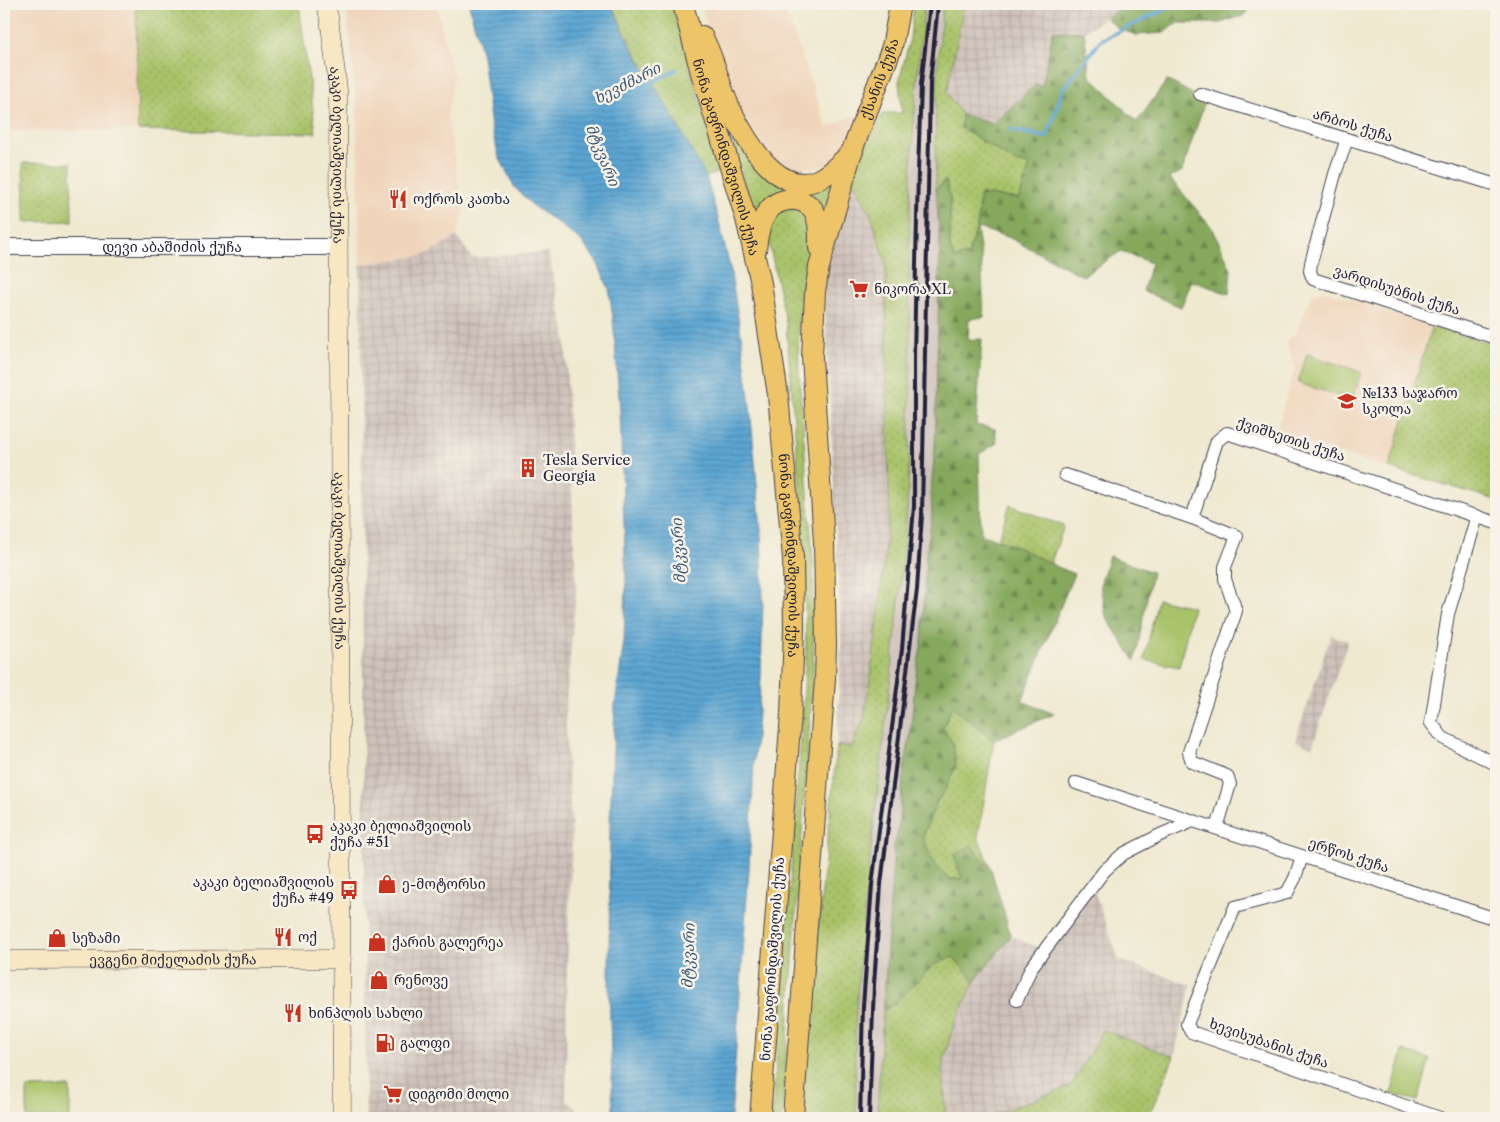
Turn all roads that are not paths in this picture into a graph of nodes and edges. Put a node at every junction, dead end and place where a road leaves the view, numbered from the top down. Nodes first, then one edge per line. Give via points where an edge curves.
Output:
1 (325, 4) edge
2 (683, 4) edge
3 (900, 4) edge
4 (1200, 94) dead end
5 (1347, 139) junction
6 (853, 151) junction
7 (1496, 185) edge
8 (4, 247) edge
9 (338, 248) junction
10 (755, 257) junction
11 (818, 267) junction
12 (1496, 338) edge
13 (1065, 475) dead end
14 (1477, 516) junction
15 (1192, 518) junction
16 (1496, 523) edge
17 (1496, 764) edge
18 (1076, 783) dead end
19 (1193, 820) junction
20 (1217, 828) junction
21 (1302, 856) junction
22 (1496, 919) edge
23 (342, 959) junction
24 (4, 960) edge
25 (1017, 1000) dead end
26 (342, 1118) edge
27 (760, 1118) edge
28 (793, 1118) edge
29 (1440, 1118) edge

1 - 9 main road, აკაკი ბელიაშვილის ქუჩა via 338,90
2 - 6 main road via 704,39 731,110 769,168 791,181 810,182 831,171
2 - 10 main road, ნონა გაფრინდაშვილის ქუჩა
3 - 6 main road, ქსანის ქუჩა via 892,47
4 - 5 street, არბოს ქუჩა
5 - 7 street, არბოს ქუჩა
5 - 12 street, ვარდისუბნის ქუჩა via 1310,271 1313,279
6 - 11 main road
8 - 9 street, დევი აბაშიძის ქუჩა
9 - 23 main road, აკაკი ბელიაშვილის ქუჩა
10 - 11 main road via 760,227 768,211 775,203 785,200 802,201 815,211 818,220
10 - 27 main road, ნონა გაფრინდაშვილის ქუჩა via 778,395 793,558 794,606 791,714
11 - 28 main road via 812,357 824,542 825,688
13 - 15 street
14 - 15 street, ქვიშხეთის ქუჩა via 1227,433 1217,441
14 - 16 street, ქვიშხეთის ქუჩა
14 - 17 street via 1448,614 1431,723 1443,738
15 - 20 street via 1236,536 1225,567 1236,611 1188,752 1192,762 1227,776 1230,784
18 - 19 street, ერწოს ქუჩა
19 - 20 street, ერწოს ქუჩა
19 - 25 street via 1123,854 1104,871 1031,968
20 - 21 street, ერწოს ქუჩა
21 - 22 street, ერწოს ქუჩა
21 - 29 street, ხევისუბანის ქუჩა via 1287,893 1235,906 1187,1024 1191,1032
23 - 24 main road, ევგენი მიქელაძის ქუჩა
23 - 26 main road, აკაკი ბელიაშვილის ქუჩა

